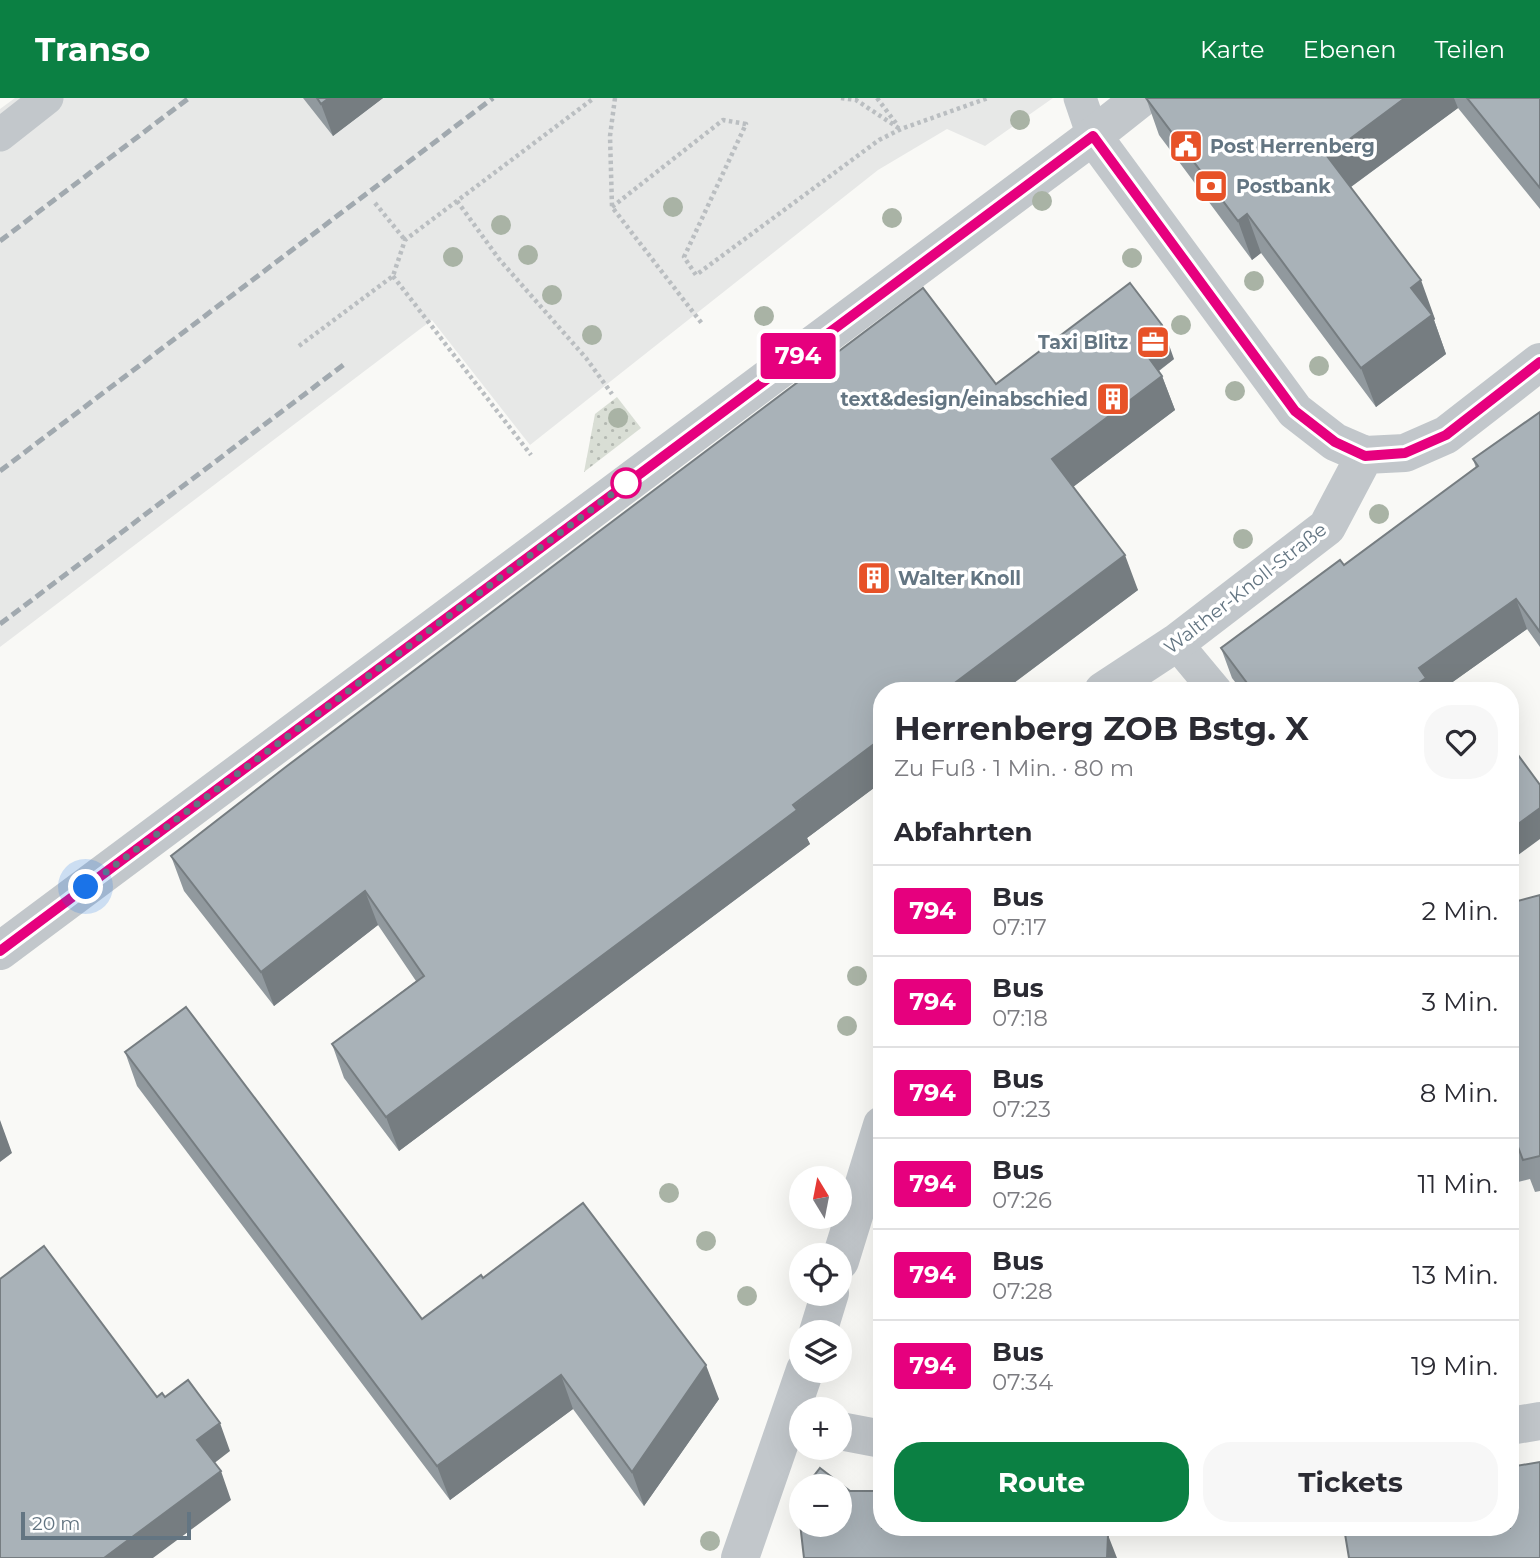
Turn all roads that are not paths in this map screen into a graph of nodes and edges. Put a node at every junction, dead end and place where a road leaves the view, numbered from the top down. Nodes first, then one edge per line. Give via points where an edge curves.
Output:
1 (47, 98) edge
2 (1080, 98) edge
3 (1141, 98) edge
4 (0, 135) edge
5 (1093, 136) junction
6 (1540, 362) edge
7 (1365, 456) junction
8 (1176, 643) junction
9 (1117, 682) edge
10 (1208, 682) edge
11 (0, 951) edge
12 (873, 1154) edge
13 (846, 1243) edge
14 (1540, 1421) edge
15 (1519, 1424) edge
16 (852, 1434) edge
17 (789, 1438) edge
18 (873, 1438) edge
19 (740, 1558) edge

1 - 4 lane
2 - 5 lane
3 - 5 street
5 - 7 street via 1295,411 1335,442
5 - 11 street
6 - 7 street via 1446,435 1405,453
7 - 8 street, Walther-Knoll-Straße via 1327,527
8 - 9 street, Walther-Knoll-Straße
8 - 10 lane
12 - 13 street
14 - 15 street
16 - 18 street
17 - 19 street

